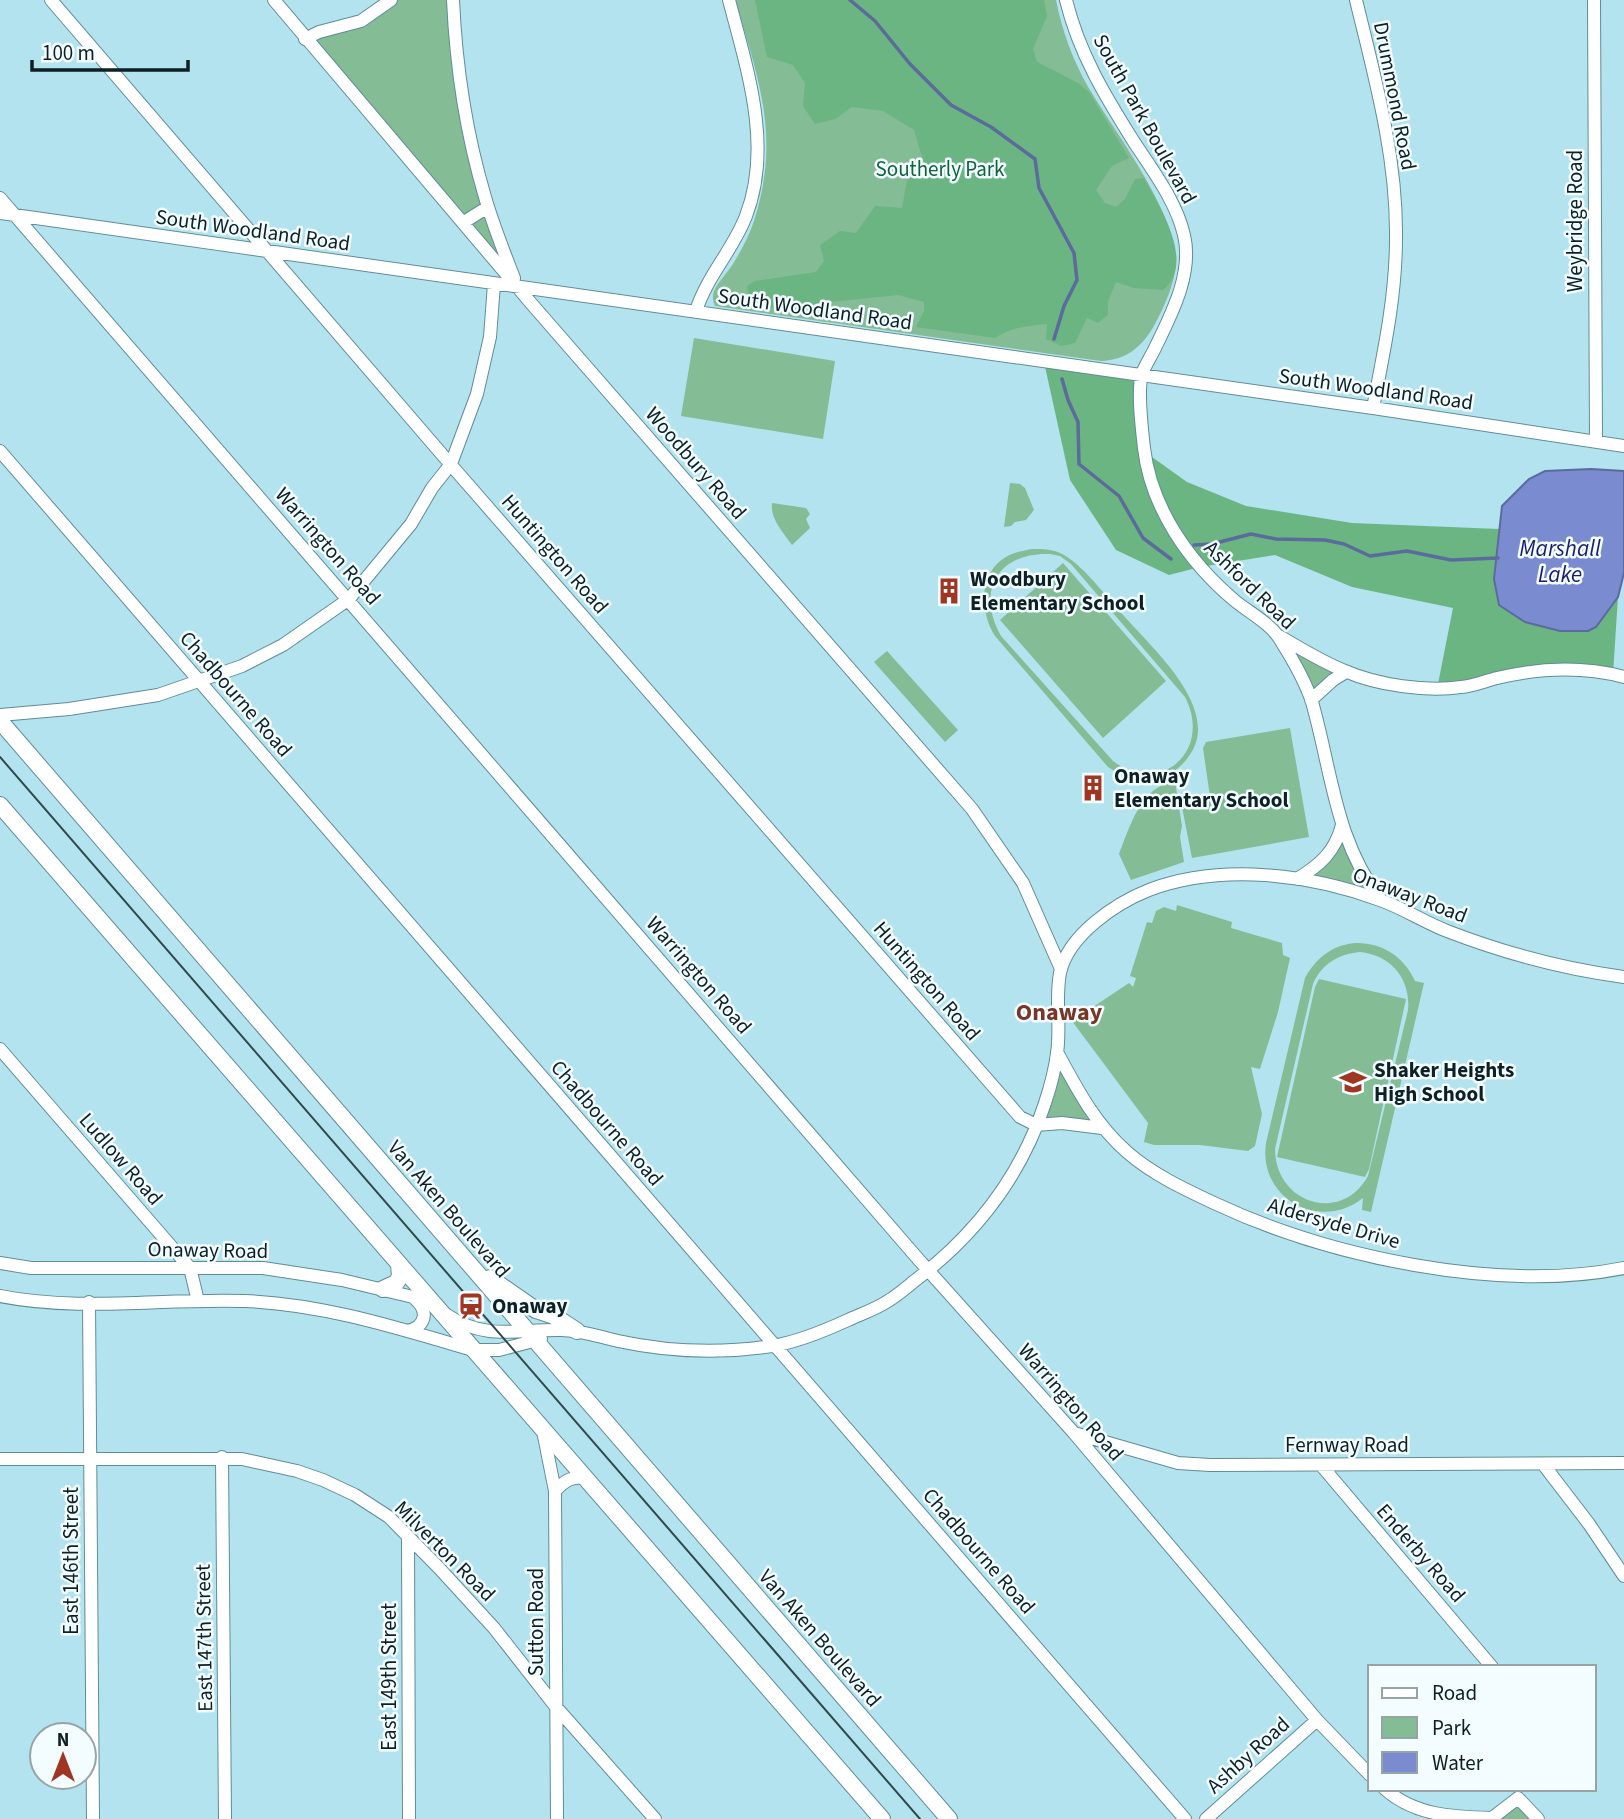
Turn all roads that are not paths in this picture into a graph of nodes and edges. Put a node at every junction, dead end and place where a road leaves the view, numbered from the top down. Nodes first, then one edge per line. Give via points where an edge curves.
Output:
1 (51, 0) edge
2 (274, 0) edge
3 (391, 0) edge
4 (453, 0) edge
5 (729, 0) edge
6 (1066, 0) edge
7 (1356, 0) edge
8 (1594, 0) edge
9 (305, 39) junction
10 (0, 198) edge
11 (488, 207) junction
12 (0, 213) edge
13 (15, 215) junction
14 (464, 222) junction
15 (267, 252) junction
16 (494, 284) junction
17 (517, 287) junction
18 (696, 311) junction
19 (1142, 375) junction
20 (1373, 408) junction
21 (1596, 442) junction
22 (1624, 446) edge
23 (0, 452) edge
24 (451, 464) junction
25 (349, 599) junction
26 (1278, 636) junction
27 (1346, 672) junction
28 (1624, 677) edge
29 (198, 681) junction
30 (1311, 700) junction
31 (0, 715) edge
32 (0, 721) edge
33 (0, 804) edge
34 (1342, 825) junction
35 (1297, 879) junction
36 (1381, 900) junction
37 (1061, 969) junction
38 (1624, 977) edge
39 (0, 1049) edge
40 (1058, 1052) junction
41 (1036, 1125) junction
42 (1101, 1128) junction
43 (0, 1263) edge
44 (399, 1264) junction
45 (190, 1268) junction
46 (473, 1268) junction
47 (1624, 1268) edge
48 (928, 1270) junction
49 (383, 1289) junction
50 (0, 1296) edge
51 (413, 1297) junction
52 (198, 1301) junction
53 (89, 1302) junction
54 (437, 1308) junction
55 (570, 1330) junction
56 (408, 1331) junction
57 (532, 1336) junction
58 (775, 1346) junction
59 (473, 1350) junction
60 (542, 1427) junction
61 (1074, 1433) junction
62 (222, 1457) junction
63 (89, 1458) junction
64 (0, 1459) edge
65 (1624, 1463) edge
66 (1543, 1464) junction
67 (1321, 1465) junction
68 (587, 1478) junction
69 (555, 1491) junction
70 (408, 1536) junction
71 (1624, 1576) edge
72 (1490, 1665) edge
73 (556, 1707) junction
74 (1317, 1720) junction
75 (1368, 1773) edge
76 (1387, 1791) edge
77 (1519, 1793) edge
78 (93, 1819) edge
79 (225, 1819) edge
80 (409, 1819) edge
81 (557, 1819) edge
82 (655, 1819) edge
83 (882, 1819) edge
84 (949, 1819) edge
85 (1185, 1819) edge
86 (1206, 1819) edge
87 (1492, 1819) edge
88 (1538, 1819) edge

1 - 15 street, Huntington Road
2 - 9 street, Woodbury Road
3 - 9 street via 361,21
4 - 11 street via 469,136
5 - 18 street via 755,107 757,160 747,214
6 - 19 street, South Park Boulevard via 1091,71 1158,178 1184,236 1186,255 1177,299
7 - 20 street, Drummond Road via 1392,161 1396,237 1392,310
8 - 21 street, Weybridge Road
9 - 14 street, Woodbury Road
10 - 13 street, Warrington Road
11 - 14 street
11 - 17 street
12 - 13 street, South Woodland Road
13 - 15 street, South Woodland Road
13 - 25 street, Warrington Road
14 - 17 street, Woodbury Road
15 - 16 street, South Woodland Road
15 - 24 street, Huntington Road
16 - 17 street, South Woodland Road
16 - 24 street via 490,337 477,394
17 - 18 street, South Woodland Road
17 - 37 street, Woodbury Road via 972,809 1023,883
18 - 19 street, South Woodland Road
19 - 20 street, South Woodland Road
19 - 26 street, Ashford Road via 1145,452 1153,486 1194,561
20 - 21 street, South Woodland Road
21 - 22 street, South Woodland Road
23 - 29 street, Chadbourne Road
24 - 25 street via 411,524
24 - 41 street, Huntington Road via 1020,1117
25 - 29 street via 283,645 243,666
25 - 48 street, Warrington Road
26 - 27 street
26 - 30 street, Ashford Road
27 - 28 street via 1437,689 1539,671 1591,671
27 - 30 street
29 - 31 street via 158,695
29 - 58 street, Chadbourne Road
30 - 34 street, Ashford Road
32 - 46 main road, Van Aken Boulevard
33 - 44 main road
34 - 35 street via 1326,858
34 - 36 street, Ashford Road via 1359,869
35 - 36 street, Onaway Road
35 - 37 street, Onaway Road via 1224,875 1150,890 1094,923
36 - 38 street, Onaway Road via 1495,948 1585,972
37 - 40 street, Onaway Road
39 - 45 street, Ludlow Road
40 - 41 street, Onaway Road
40 - 42 street, Aldersyde Drive
41 - 42 street
41 - 48 street, Onaway Road via 1006,1187 973,1231
42 - 47 street, Aldersyde Drive via 1128,1153 1181,1188 1296,1236 1357,1254 1509,1274 1579,1275
43 - 45 street, Onaway Road via 31,1268
44 - 49 main road via 400,1277
44 - 54 main road
45 - 49 street, Onaway Road via 263,1268
45 - 52 street, Ludlow Road
46 - 55 main road
46 - 57 main road, Van Aken Boulevard
48 - 58 street, Onaway Road via 888,1301 823,1332
48 - 61 street, Warrington Road
49 - 51 street, Onaway Road
50 - 53 street, Onaway Road
51 - 54 street, Onaway Road
51 - 56 street via 421,1304 423,1322
52 - 53 street, Onaway Road
52 - 56 street, Onaway Road via 285,1304
53 - 63 street, East 146th Street
54 - 57 street, Onaway Road via 476,1330
54 - 59 main road
55 - 57 street, Onaway Road
55 - 58 street, Onaway Road via 672,1350
56 - 59 street, Onaway Road
57 - 59 street, Onaway Road via 499,1350
57 - 84 main road, Van Aken Boulevard
58 - 85 street, Chadbourne Road
59 - 60 main road
60 - 68 main road
60 - 69 street, Sutton Road
61 - 67 street, Fernway Road via 1178,1463
61 - 74 street, Warrington Road
62 - 63 street, Milverton Road
62 - 70 street, Milverton Road via 270,1464 323,1480 389,1517
62 - 79 street, East 147th Street
63 - 64 street, Milverton Road
63 - 78 street, East 146th Street
65 - 66 street, Fernway Road
66 - 67 street, Fernway Road
66 - 71 street
67 - 72 street, Enderby Road
68 - 69 street via 564,1481
68 - 83 main road
69 - 73 street, Sutton Road
70 - 73 street, Milverton Road via 494,1628
70 - 80 street, East 149th Street
73 - 81 street, Sutton Road
73 - 82 street, Milverton Road
74 - 75 street, Warrington Road
74 - 86 street, Ashby Road
76 - 87 street via 1399,1801 1430,1813
77 - 87 street
77 - 88 street

